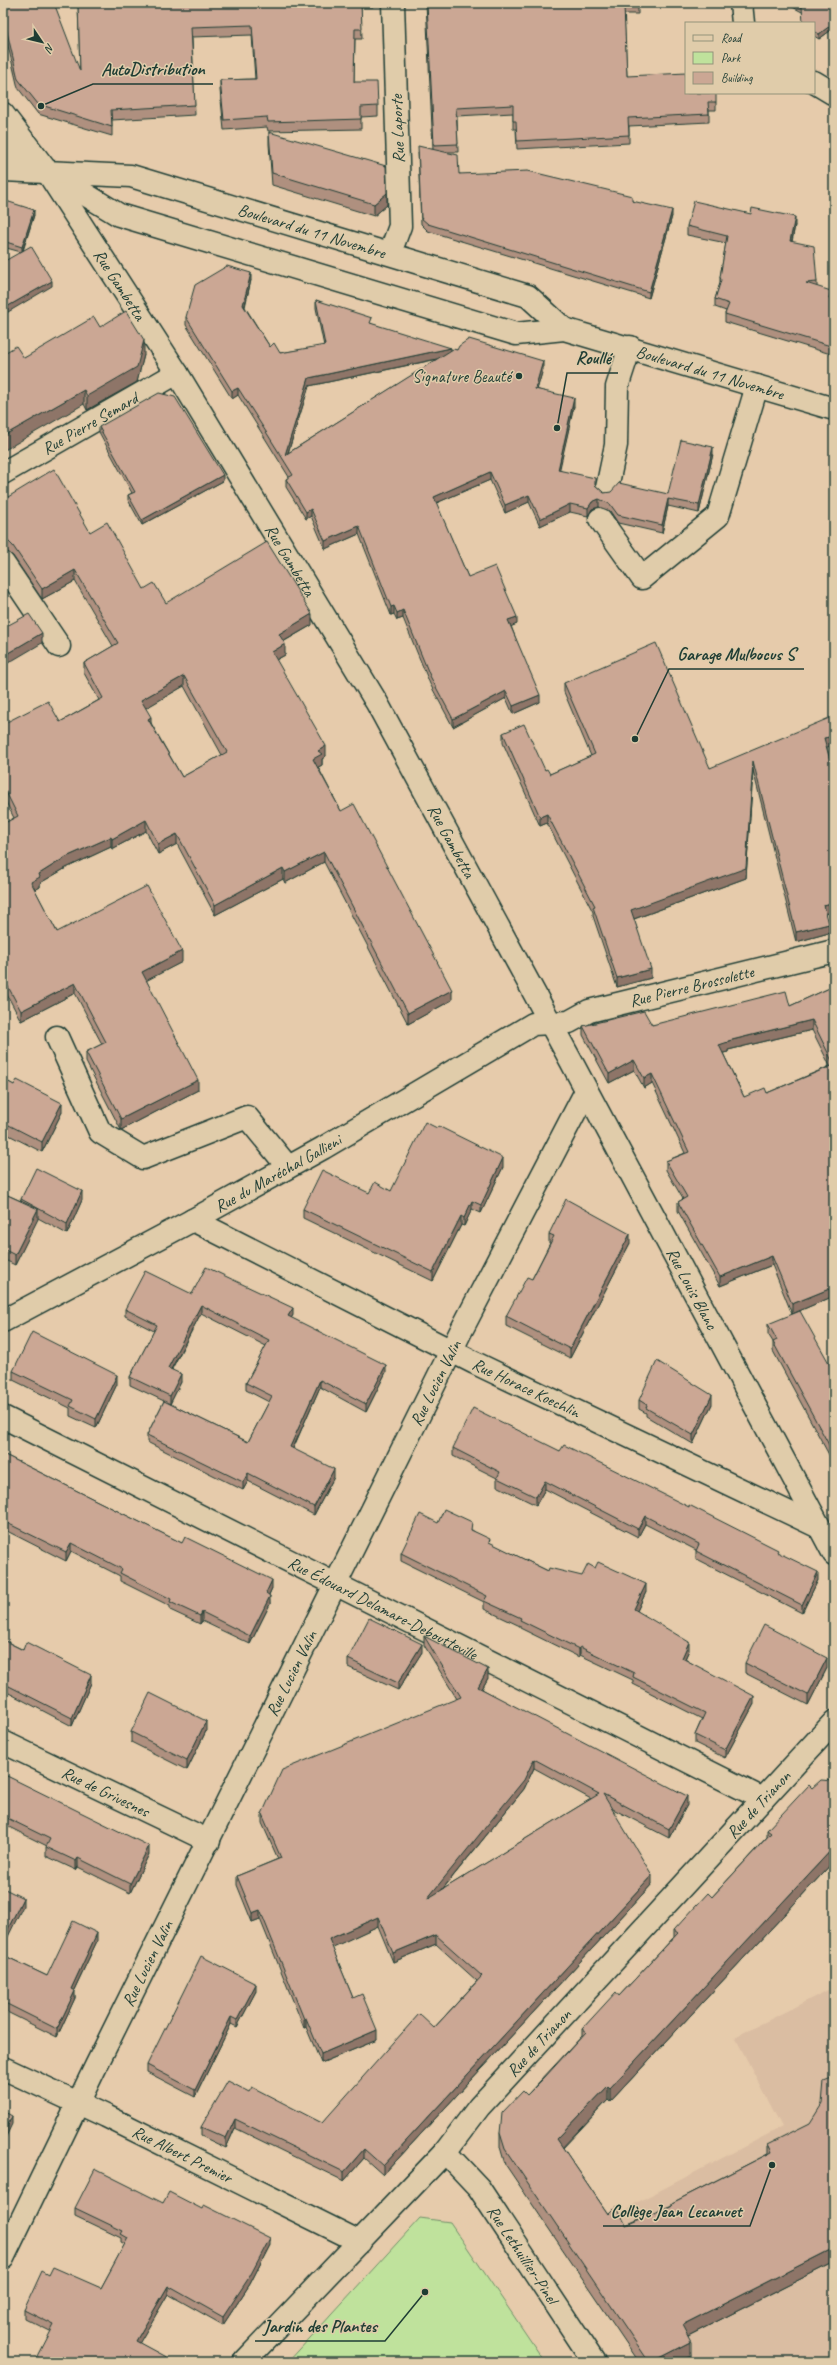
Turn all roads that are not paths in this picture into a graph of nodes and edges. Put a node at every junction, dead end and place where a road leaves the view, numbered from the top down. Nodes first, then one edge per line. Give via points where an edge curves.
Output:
1 (393, 3) edge
2 (741, 3) edge
3 (743, 22) edge
4 (815, 83) edge
5 (834, 94) edge
6 (3, 114) edge
7 (3, 144) edge
8 (3, 170) edge
9 (46, 170) junction
10 (390, 253) junction
11 (564, 329) junction
12 (630, 347) junction
13 (178, 373) junction
14 (757, 386) junction
15 (834, 409) edge
16 (3, 473) edge
17 (607, 488) dead end
18 (600, 519) dead end
19 (3, 563) edge
20 (58, 646) dead end
21 (834, 951) edge
22 (550, 1024) junction
23 (57, 1037) dead end
24 (586, 1091) junction
25 (288, 1167) junction
26 (193, 1220) junction
27 (3, 1321) edge
28 (452, 1350) junction
29 (3, 1418) edge
30 (819, 1527) junction
31 (834, 1554) edge
32 (336, 1584) junction
33 (834, 1722) edge
34 (3, 1742) edge
35 (763, 1799) junction
36 (209, 1841) junction
37 (3, 2068) edge
38 (78, 2104) junction
39 (445, 2152) junction
40 (360, 2242) junction
41 (3, 2258) edge
42 (244, 2362) edge
43 (594, 2362) edge

1 - 10 street, Rue Laporte via 400,226
2 - 3 street
4 - 5 street
6 - 9 street, Rue Gambetta
7 - 9 street, Boulevard du 11 Novembre
8 - 9 street, Boulevard du 11 Novembre
9 - 10 street, Boulevard du 11 Novembre via 131,176
9 - 11 street, Boulevard du 11 Novembre via 120,215 150,225 516,334
9 - 13 street, Rue Gambetta
10 - 11 street, Boulevard du 11 Novembre via 528,296
11 - 12 street, Boulevard du 11 Novembre
12 - 14 street, Boulevard du 11 Novembre
12 - 17 street via 617,387 616,445
13 - 16 street, Rue Pierre Semard
13 - 22 street, Rue Gambetta via 377,704
14 - 15 street, Boulevard du 11 Novembre
14 - 18 street via 718,516 642,578
19 - 20 street
21 - 22 street, Rue Pierre Brossolette via 589,1012 569,1022
22 - 24 street, Rue Louis Blanc
22 - 25 street, Rue du Maréchal Gallieni via 533,1024 519,1031
23 - 25 street via 100,1132 143,1158 247,1117
24 - 28 street, Rue Lucien Valin
24 - 30 street, Rue Louis Blanc
25 - 26 street, Rue du Maréchal Gallieni
26 - 27 street, Rue du Maréchal Gallieni
26 - 28 street, Rue Horace Koechlin
28 - 30 street, Rue Horace Koechlin
28 - 32 street, Rue Lucien Valin
29 - 32 street, Rue Édouard Delamare-Deboutteville
30 - 31 street, Rue Louis Blanc
32 - 35 street, Rue Édouard Delamare-Deboutteville
32 - 36 street, Rue Lucien Valin
33 - 35 street, Rue de Trianon
34 - 36 street, Rue de Grivesnes
35 - 39 street, Rue de Trianon via 479,2107
36 - 38 street, Rue Lucien Valin
37 - 38 street, Rue Albert Premier
38 - 40 street, Rue Albert Premier
38 - 41 street, Rue Lucien Valin
39 - 40 street, Rue de Trianon
39 - 43 street, Rue Lethuillier-Pinel via 479,2188
40 - 42 street, Rue de Trianon

